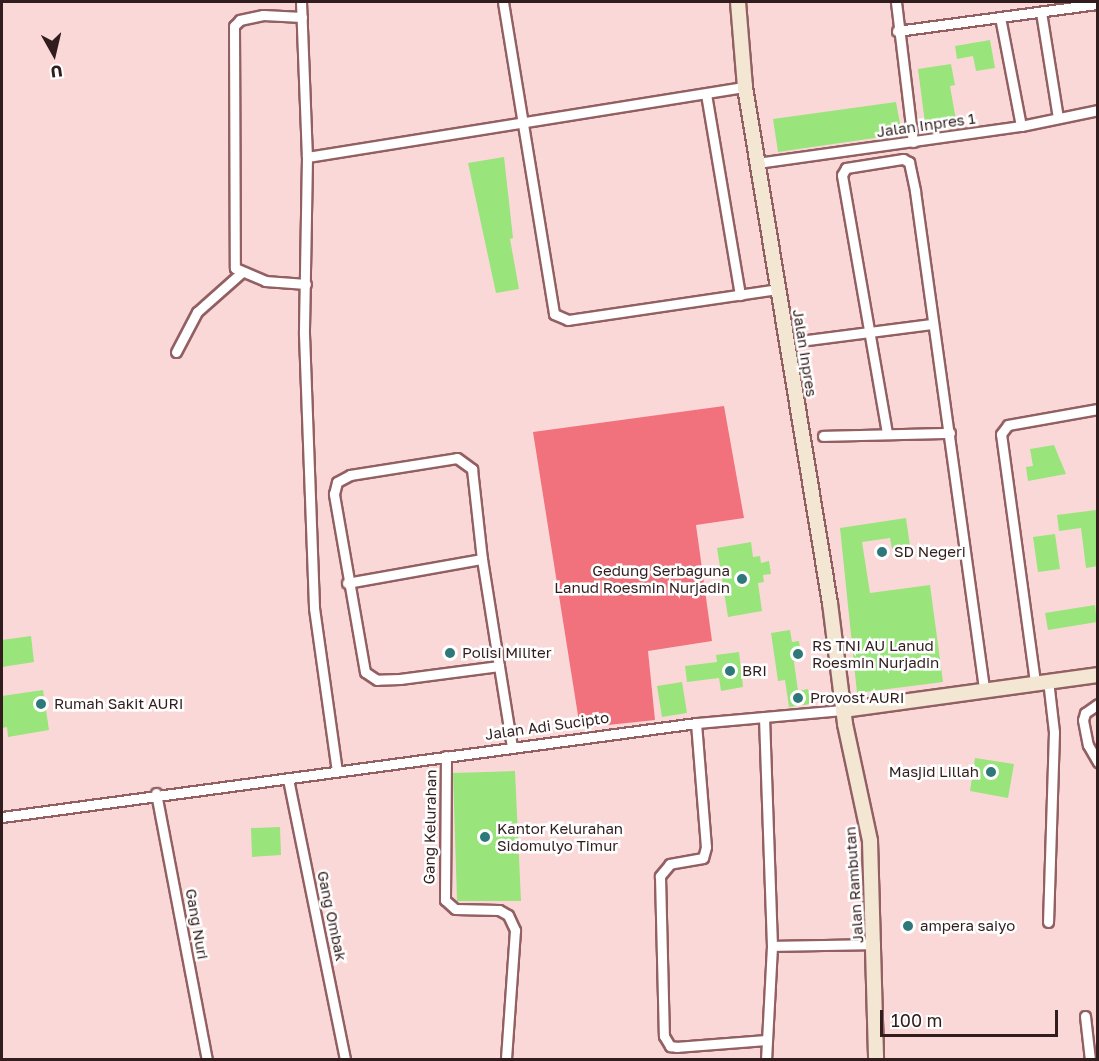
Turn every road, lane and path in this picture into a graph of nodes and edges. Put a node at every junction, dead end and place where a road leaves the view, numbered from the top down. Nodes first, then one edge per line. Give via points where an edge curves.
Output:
1 (301, 2) edge
2 (503, 2) edge
3 (738, 2) edge
4 (896, 2) edge
5 (1098, 4) edge
6 (1041, 12) junction
7 (302, 17) junction
8 (1000, 17) junction
9 (897, 31) junction
10 (745, 87) junction
11 (706, 94) junction
12 (1098, 110) edge
13 (1058, 118) junction
14 (521, 124) junction
15 (1021, 126) junction
16 (913, 142) junction
17 (307, 157) junction
18 (757, 163) junction
19 (241, 273) junction
20 (306, 284) junction
21 (778, 289) junction
22 (740, 295) junction
23 (931, 324) junction
24 (867, 333) junction
25 (808, 340) dead end
26 (176, 352) dead end
27 (1098, 409) edge
28 (887, 433) junction
29 (950, 433) junction
30 (823, 436) dead end
31 (482, 559) junction
32 (347, 583) junction
33 (499, 666) junction
34 (1098, 675) edge
35 (1041, 681) junction
36 (984, 688) junction
37 (1098, 704) edge
38 (843, 710) junction
39 (764, 717) junction
40 (696, 723) junction
41 (512, 747) junction
42 (446, 756) junction
43 (1098, 762) edge
44 (337, 771) junction
45 (288, 779) junction
46 (156, 793) junction
47 (2, 817) edge
48 (1048, 922) dead end
49 (875, 944) junction
50 (772, 946) junction
51 (1085, 1016) dead end
52 (765, 1040) junction
53 (207, 1059) edge
54 (345, 1059) edge
55 (506, 1059) edge
56 (766, 1059) edge
57 (876, 1059) edge
58 (1090, 1059) edge

1 - 7 street
2 - 14 street
3 - 10 main road, Jalan Inpres
4 - 9 street
5 - 6 street
6 - 8 street
6 - 13 street
7 - 17 street
7 - 19 street via 263,15 240,20 234,26 235,268
8 - 9 street
8 - 15 street
9 - 16 street
10 - 11 street
10 - 18 main road, Jalan Inpres
11 - 14 street
11 - 22 street
12 - 13 street, Jalan Inpres 1
13 - 15 street, Jalan Inpres 1
14 - 17 street
14 - 22 street via 551,302 558,318 568,320
15 - 16 street, Jalan Inpres 1
16 - 18 street, Jalan Inpres 1
17 - 20 street
18 - 21 main road, Jalan Inpres
19 - 20 street via 265,281
19 - 26 street via 197,312
20 - 44 street via 314,608
21 - 22 street
21 - 38 main road, Jalan Inpres via 830,603
23 - 24 street
23 - 24 street via 915,191 909,162 903,159 846,168 842,173
23 - 29 street
24 - 25 street
24 - 28 street
27 - 35 street via 1008,425 1001,434
28 - 29 street
28 - 30 street
29 - 36 street
31 - 32 street
31 - 32 street via 475,481 472,469 463,459 350,475 337,482 334,495
31 - 33 street
32 - 33 street via 365,672 377,680
33 - 41 street
34 - 35 main road, Jalan Adi Sucipto
35 - 36 main road, Jalan Adi Sucipto
35 - 48 street via 1054,732
36 - 38 main road, Jalan Adi Sucipto
37 - 43 street via 1085,713 1083,720 1088,745
38 - 39 street, Jalan Adi Sucipto
38 - 49 main road, Jalan Rambutan via 870,841
39 - 40 street, Jalan Adi Sucipto
39 - 50 street
40 - 41 street, Jalan Adi Sucipto
40 - 52 street via 706,847 703,858 670,864 660,876 664,1036 670,1046 677,1047
41 - 42 street, Jalan Adi Sucipto
42 - 44 street, Jalan Adi Sucipto
42 - 55 street, Gang Kelurahan via 445,900 455,909 499,910 513,921 515,930
44 - 45 street, Jalan Adi Sucipto
45 - 46 street, Jalan Adi Sucipto
45 - 54 street, Gang Ombak
46 - 47 street, Jalan Adi Sucipto
46 - 53 street, Gang Nuri
49 - 50 street
49 - 57 main road, Jalan Rambutan
50 - 52 street
51 - 58 street
52 - 56 street

